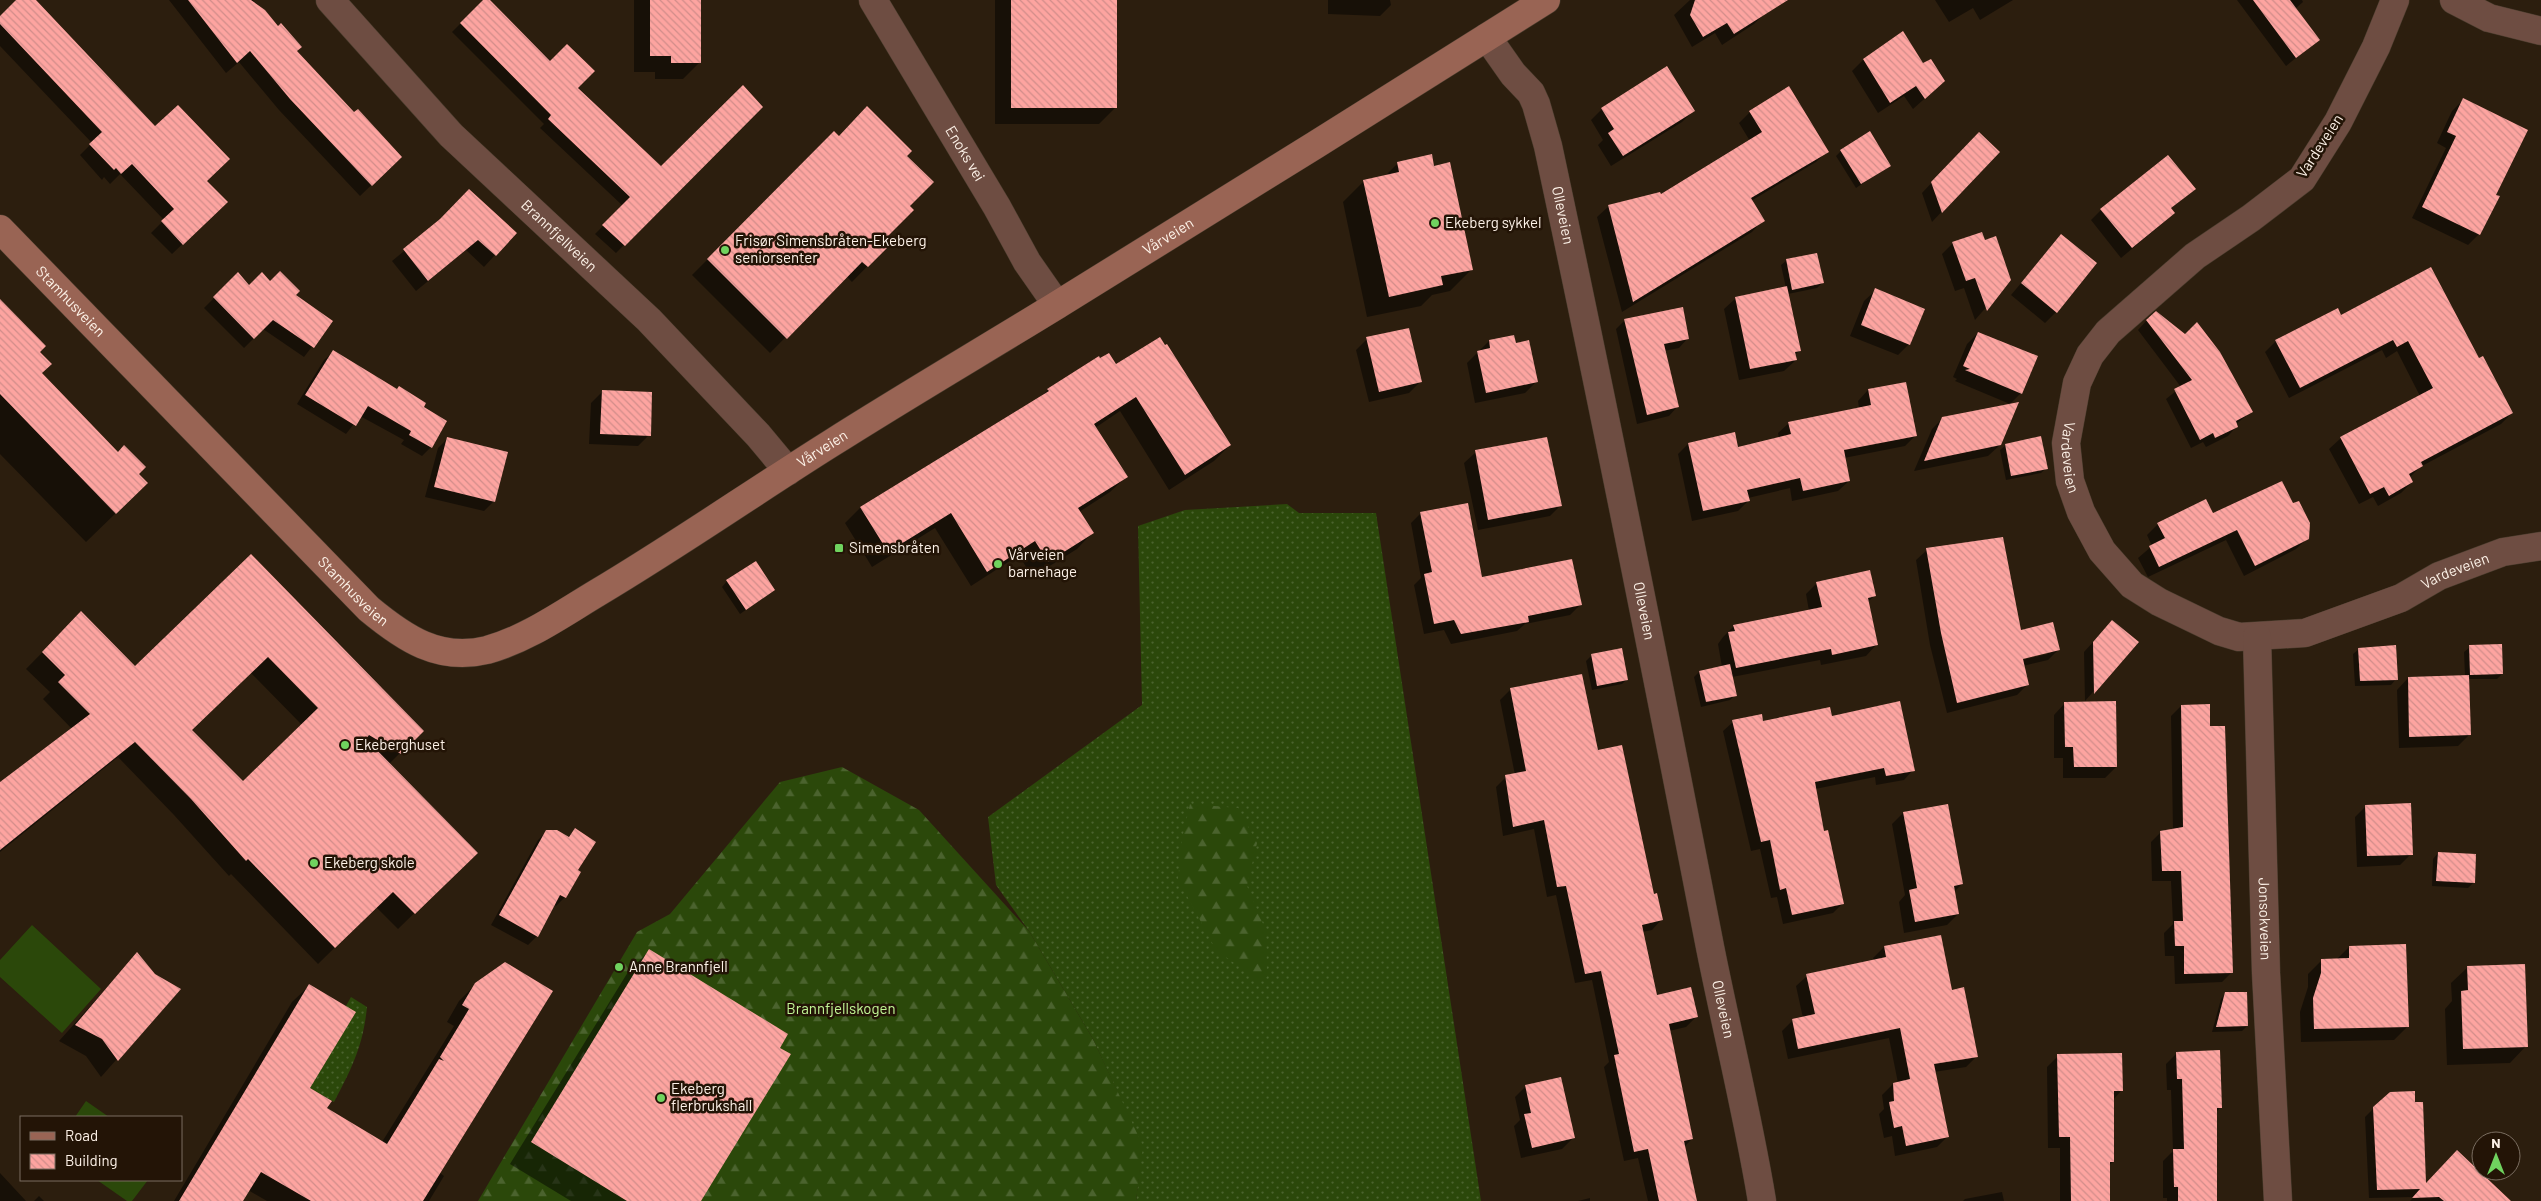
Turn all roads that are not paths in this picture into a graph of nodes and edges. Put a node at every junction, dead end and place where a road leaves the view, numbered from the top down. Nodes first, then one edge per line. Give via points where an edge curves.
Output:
1 (330, 0) edge
2 (873, 0) edge
3 (1546, 0) edge
4 (2395, 0) edge
5 (2454, 0) edge
6 (2541, 31) edge
7 (1487, 37) junction
8 (0, 229) edge
9 (1057, 306) junction
10 (788, 471) junction
11 (2541, 546) edge
12 (2257, 637) junction
13 (1762, 1201) edge
14 (2278, 1201) edge

1 - 10 street, Brannfjellveien via 451,135 649,320
2 - 9 street, Enoks vei via 1027,262
3 - 7 street, Vårveien
4 - 12 street, Vardeveien via 2338,122 2302,179 2195,256 2115,326 2090,354 2077,383 2066,443 2070,481 2081,512 2102,551 2132,585 2159,602 2218,631 2239,637
5 - 6 street via 2489,18
7 - 9 street, Vårveien
7 - 13 street, Olleveien via 1531,93 1548,146
8 - 10 street, Stamhusveien via 369,608 415,643 437,652 464,654 486,650 538,629
9 - 10 street, Vårveien
11 - 12 street, Vardeveien via 2503,552 2484,559 2439,576 2401,598 2305,633
12 - 14 street, Jonsokveien via 2266,973

